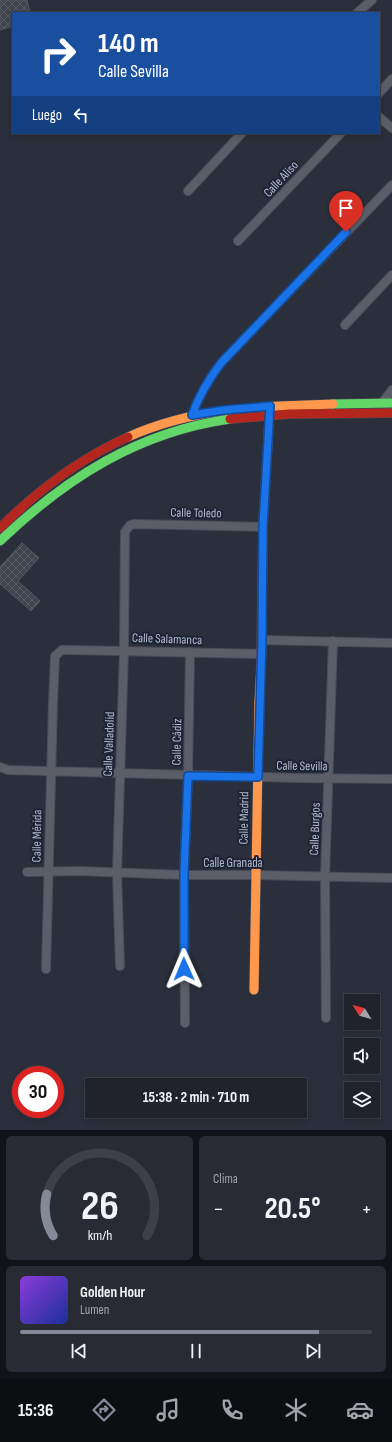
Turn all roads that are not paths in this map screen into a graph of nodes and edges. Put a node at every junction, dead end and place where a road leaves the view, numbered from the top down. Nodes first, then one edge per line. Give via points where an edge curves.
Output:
1 (372, 0) edge
2 (357, 12) edge
3 (392, 79) edge
4 (380, 92) edge
5 (380, 118) edge
6 (392, 128) edge
7 (241, 134) edge
8 (340, 134) edge
9 (392, 185) edge
10 (188, 191) dead end
11 (238, 241) dead end
12 (392, 275) edge
13 (345, 325) dead end
14 (392, 390) edge
15 (382, 403) junction
16 (392, 403) edge
17 (270, 411) junction
18 (392, 412) edge
19 (192, 415) junction
20 (130, 525) joint
21 (263, 526) junction
22 (0, 528) edge
23 (0, 542) edge
24 (262, 640) junction
25 (333, 642) junction
26 (392, 643) edge
27 (71, 650) joint
28 (124, 650) junction
29 (190, 652) junction
30 (262, 654) junction
31 (0, 767) edge
32 (51, 771) junction
33 (120, 773) junction
34 (188, 776) junction
35 (258, 777) junction
36 (329, 779) junction
37 (392, 779) edge
38 (48, 871) junction
39 (26, 872) dead end
40 (117, 873) junction
41 (184, 875) junction
42 (256, 875) junction
43 (325, 877) junction
44 (392, 878) edge
45 (120, 966) dead end
46 (46, 969) dead end
47 (254, 990) dead end
48 (326, 1018) dead end
49 (185, 1023) dead end

1 - 2 street
3 - 4 street
5 - 6 street
7 - 10 street
8 - 11 street, Calle Aliso
9 - 19 street via 221,363 200,394
12 - 13 street
14 - 15 street
15 - 16 main road
15 - 17 main road
17 - 18 main road
17 - 19 main road via 224,410
17 - 21 main road, Calle Madrid
17 - 23 main road via 189,427 165,434 116,455 47,498
19 - 22 main road via 142,432 90,456 48,484
20 - 21 street, Calle Toledo
20 - 28 street, Calle Valladolid via 125,532
21 - 24 main road, Calle Madrid
24 - 25 street
24 - 30 main road, Calle Madrid
25 - 26 street
25 - 36 street, Calle Burgos
27 - 28 street, Calle Salamanca
27 - 32 street, Calle Mérida via 62,650 55,656
28 - 29 street, Calle Salamanca
28 - 33 street, Calle Valladolid
29 - 30 street, Calle Salamanca
29 - 34 street, Calle Cádiz
30 - 35 main road, Calle Madrid
31 - 32 street, Calle Sevilla via 8,770
32 - 33 street, Calle Sevilla
32 - 38 street, Calle Mérida
33 - 34 street, Calle Sevilla
33 - 40 street, Calle Valladolid
34 - 35 street, Calle Sevilla
34 - 41 street, Calle Cádiz
35 - 36 street, Calle Sevilla
35 - 42 main road, Calle Madrid
36 - 37 street, Calle Sevilla
36 - 43 street, Calle Burgos
38 - 39 street, Calle Granada
38 - 40 street, Calle Granada
38 - 46 street, Calle Mérida
40 - 41 street, Calle Granada
40 - 45 street, Calle Valladolid
41 - 42 street, Calle Granada
41 - 49 street, Calle Cádiz
42 - 43 street, Calle Granada
42 - 47 main road, Calle Madrid
43 - 44 street, Calle Granada
43 - 48 street, Calle Burgos

